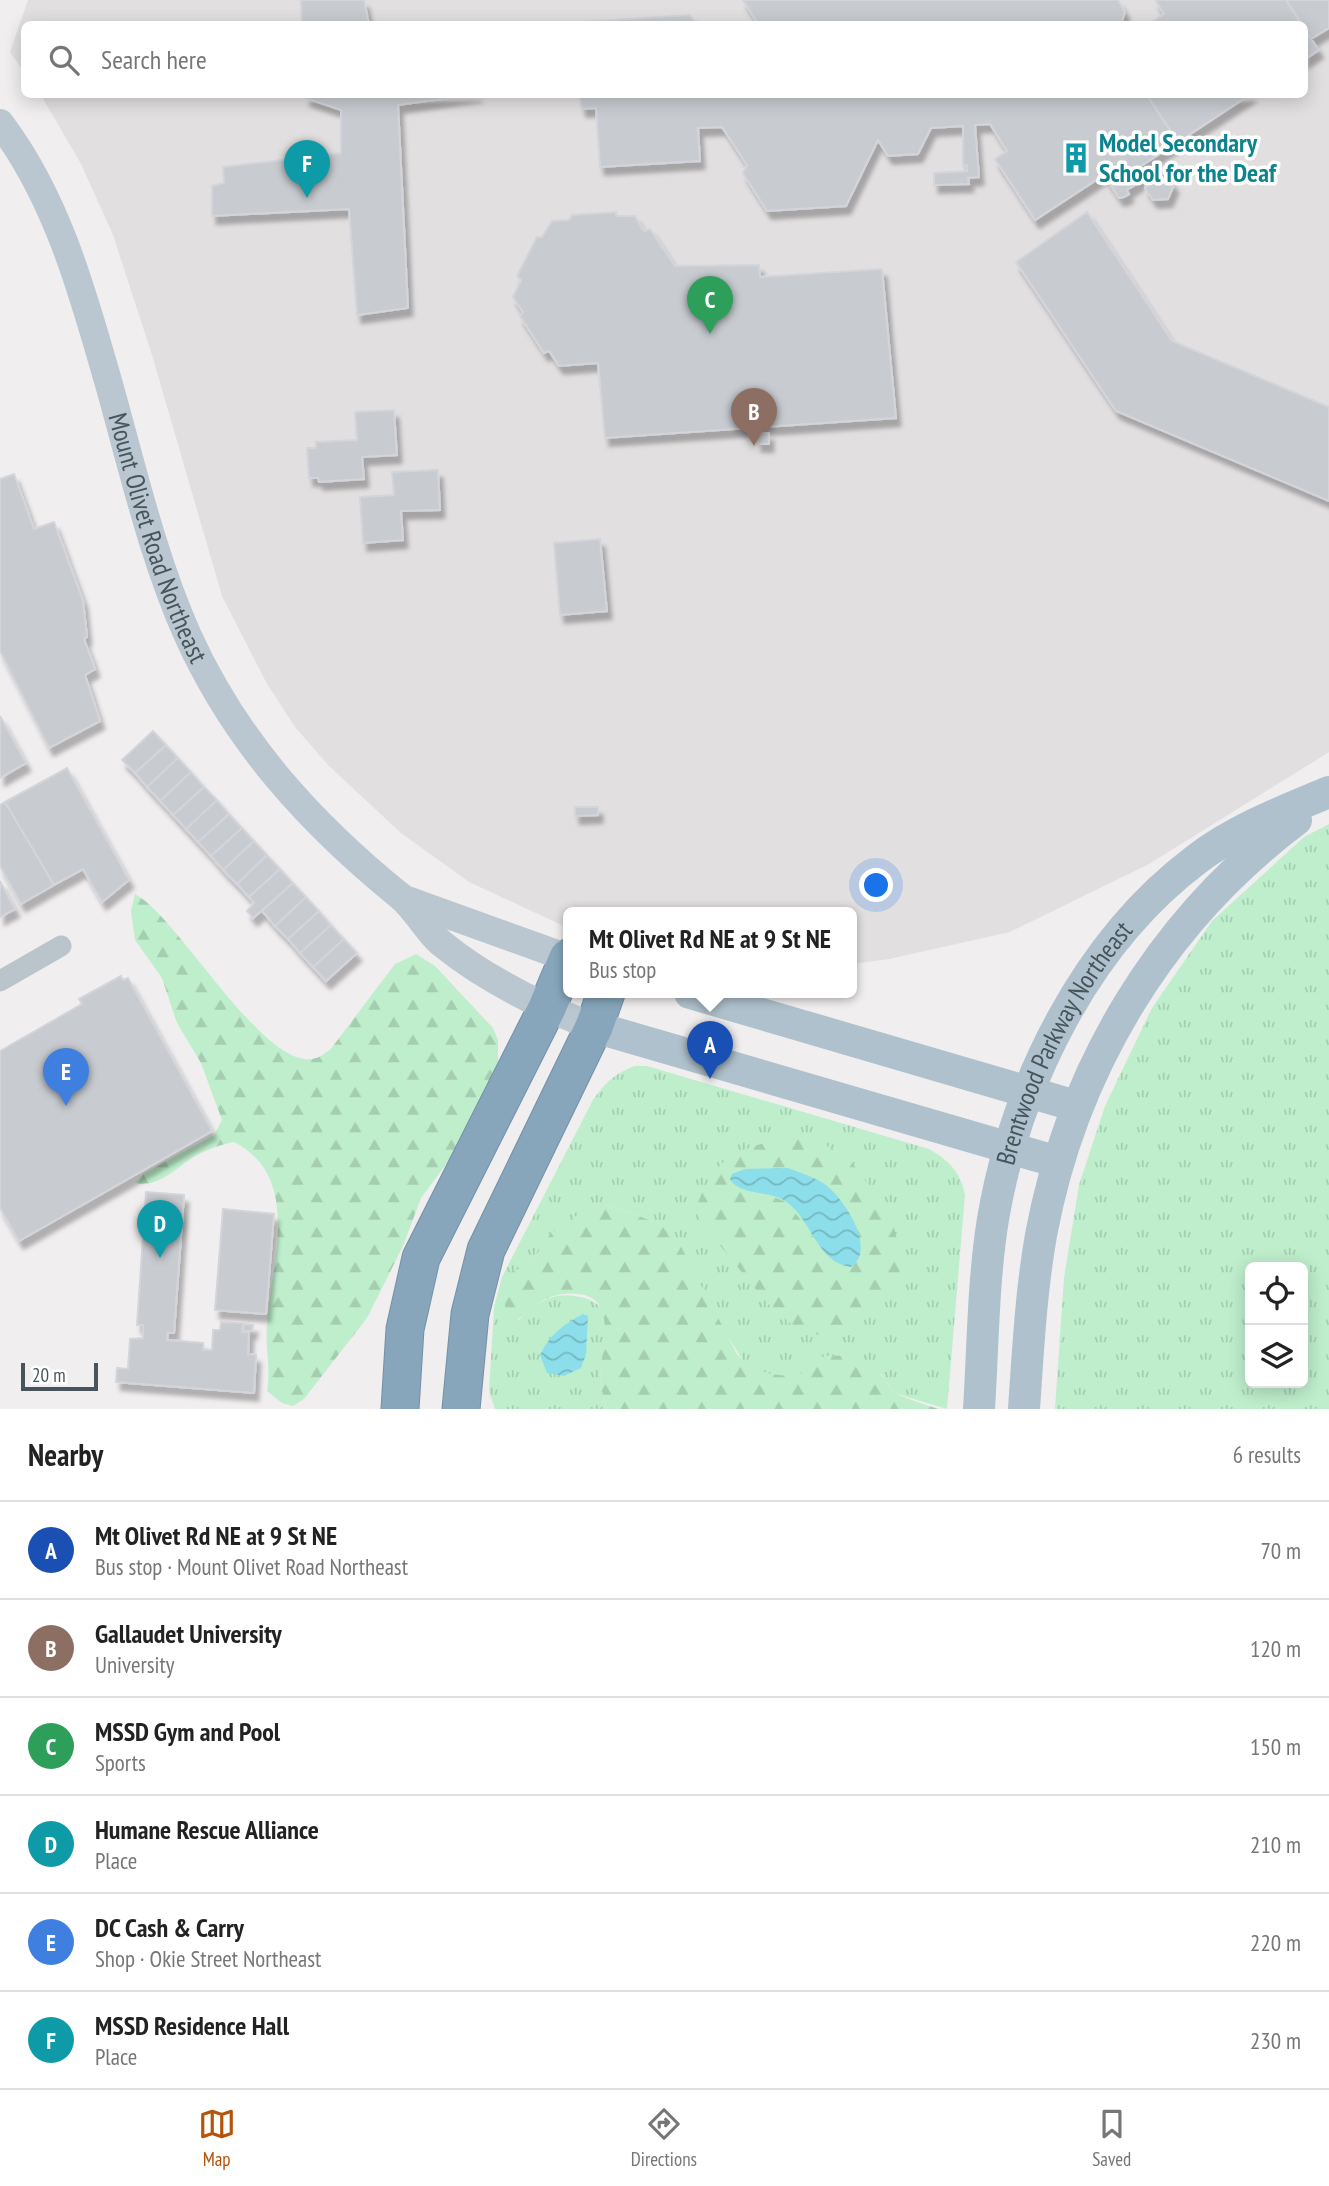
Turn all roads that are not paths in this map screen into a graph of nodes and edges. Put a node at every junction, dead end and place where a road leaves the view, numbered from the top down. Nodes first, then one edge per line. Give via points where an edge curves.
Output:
1 (0, 123) edge
2 (1329, 793) edge
3 (404, 899) junction
4 (61, 946) dead end
5 (563, 956) edge
6 (563, 970) edge
7 (0, 981) edge
8 (707, 998) edge
9 (547, 1008) junction
10 (600, 1010) edge
11 (1028, 1091) junction
12 (1076, 1106) junction
13 (1009, 1147) junction
14 (1058, 1162) junction
15 (400, 1409) edge
16 (461, 1409) edge
17 (979, 1409) edge
18 (1024, 1409) edge

1 - 3 main road, Mount Olivet Road Northeast via 34,178 70,261 167,581 206,672 240,730 281,785 327,834
2 - 11 main road, Brentwood Parkway Northeast via 1209,850 1155,896 1089,978
2 - 12 main road, Brentwood Parkway Northeast via 1235,870 1168,944 1120,1019
3 - 5 main road, Mount Olivet Road Northeast
3 - 9 main road, Mount Olivet Road Northeast via 439,941 491,978
4 - 7 street
6 - 9 highway
8 - 11 main road
9 - 10 main road, Mount Olivet Road Northeast
9 - 15 highway via 421,1258 408,1310
10 - 13 main road, Mount Olivet Road Northeast
10 - 16 highway via 486,1250 470,1314
11 - 12 main road
11 - 13 main road, Brentwood Parkway Northeast
12 - 14 main road, Brentwood Parkway Northeast
13 - 14 main road, Mount Olivet Road Northeast
13 - 17 main road, Brentwood Parkway Northeast via 992,1223
14 - 18 main road, Brentwood Parkway Northeast via 1037,1261

